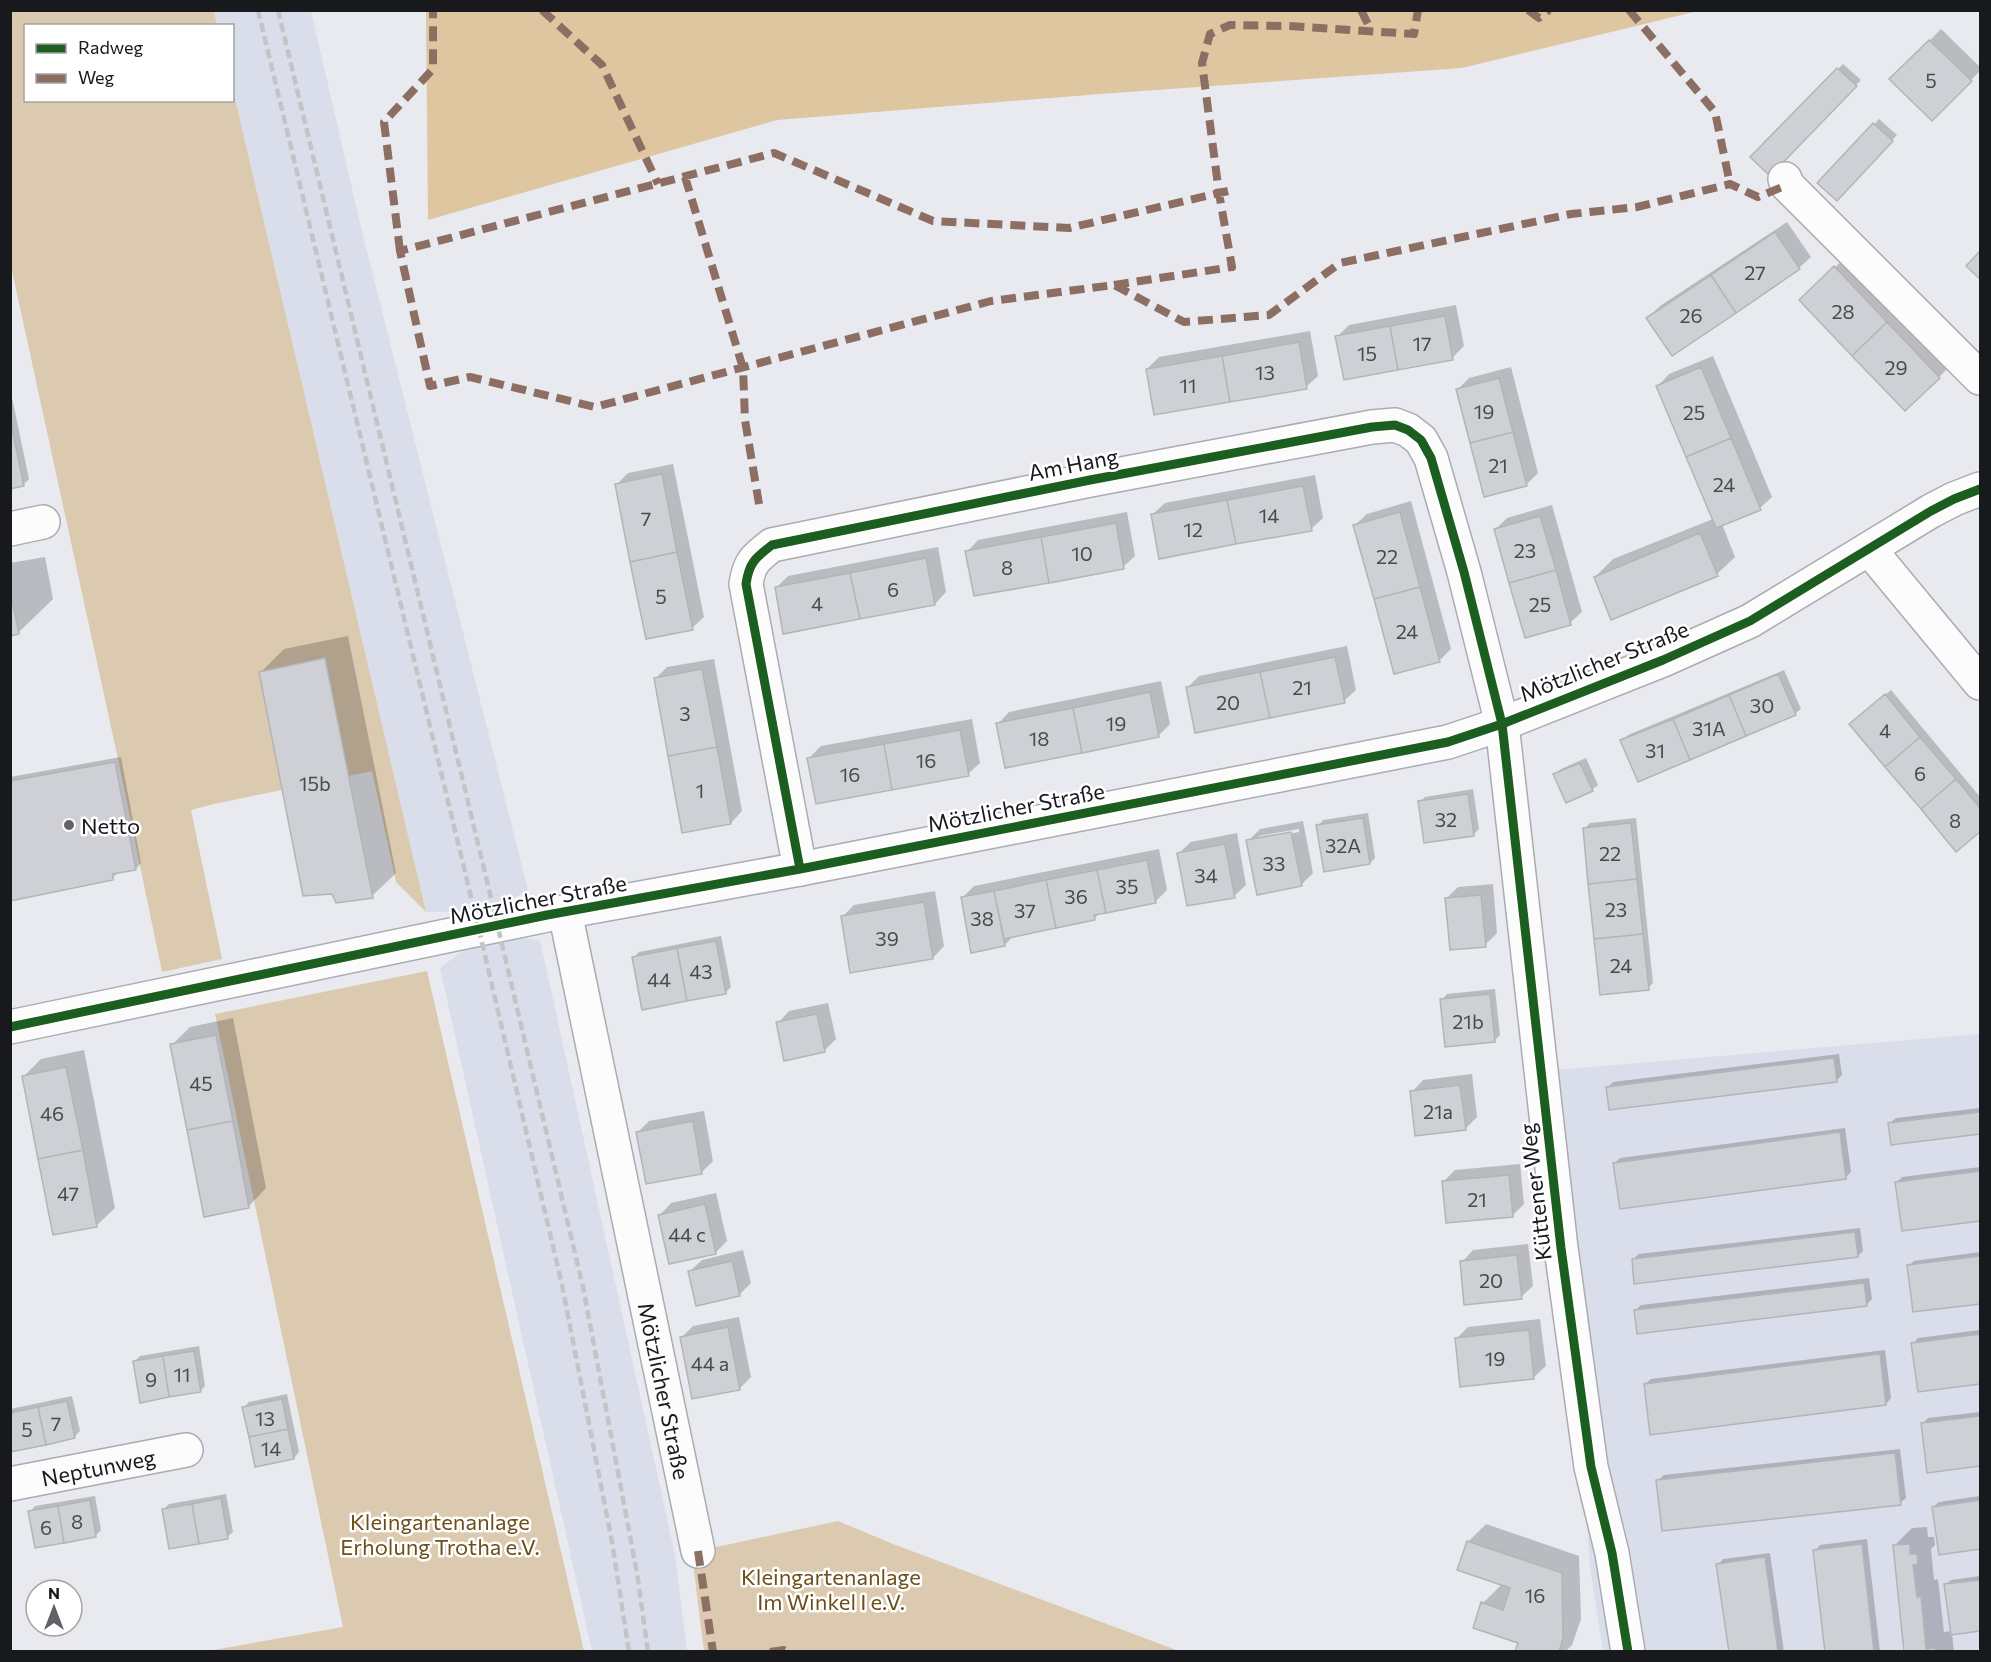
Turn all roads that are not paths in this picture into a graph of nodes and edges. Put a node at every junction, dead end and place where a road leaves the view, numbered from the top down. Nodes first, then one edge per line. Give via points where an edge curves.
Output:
1 (1785, 179) dead end
2 (1980, 378) edge
3 (1980, 489) edge
4 (43, 522) dead end
5 (10, 529) edge
6 (1870, 549) junction
7 (1980, 683) edge
8 (1502, 724) junction
9 (800, 869) junction
10 (565, 912) junction
11 (10, 1027) edge
12 (186, 1450) dead end
13 (10, 1484) edge
14 (698, 1551) dead end
15 (1628, 1652) edge

1 - 2 street
3 - 6 street, Mötzlicher Straße via 1931,511
4 - 5 street
6 - 7 street
6 - 8 street, Mötzlicher Straße via 1749,621
8 - 9 street, Mötzlicher Straße via 1448,742
8 - 9 street, Am Hang via 1431,458 1421,440 1408,430 1395,424 1372,427 1090,480 772,546 756,557 746,584
8 - 15 street, Küttener Weg via 1562,1259 1591,1467 1612,1553
9 - 10 street, Mötzlicher Straße
10 - 11 street, Mötzlicher Straße
10 - 14 street, Mötzlicher Straße
12 - 13 street, Neptunweg

